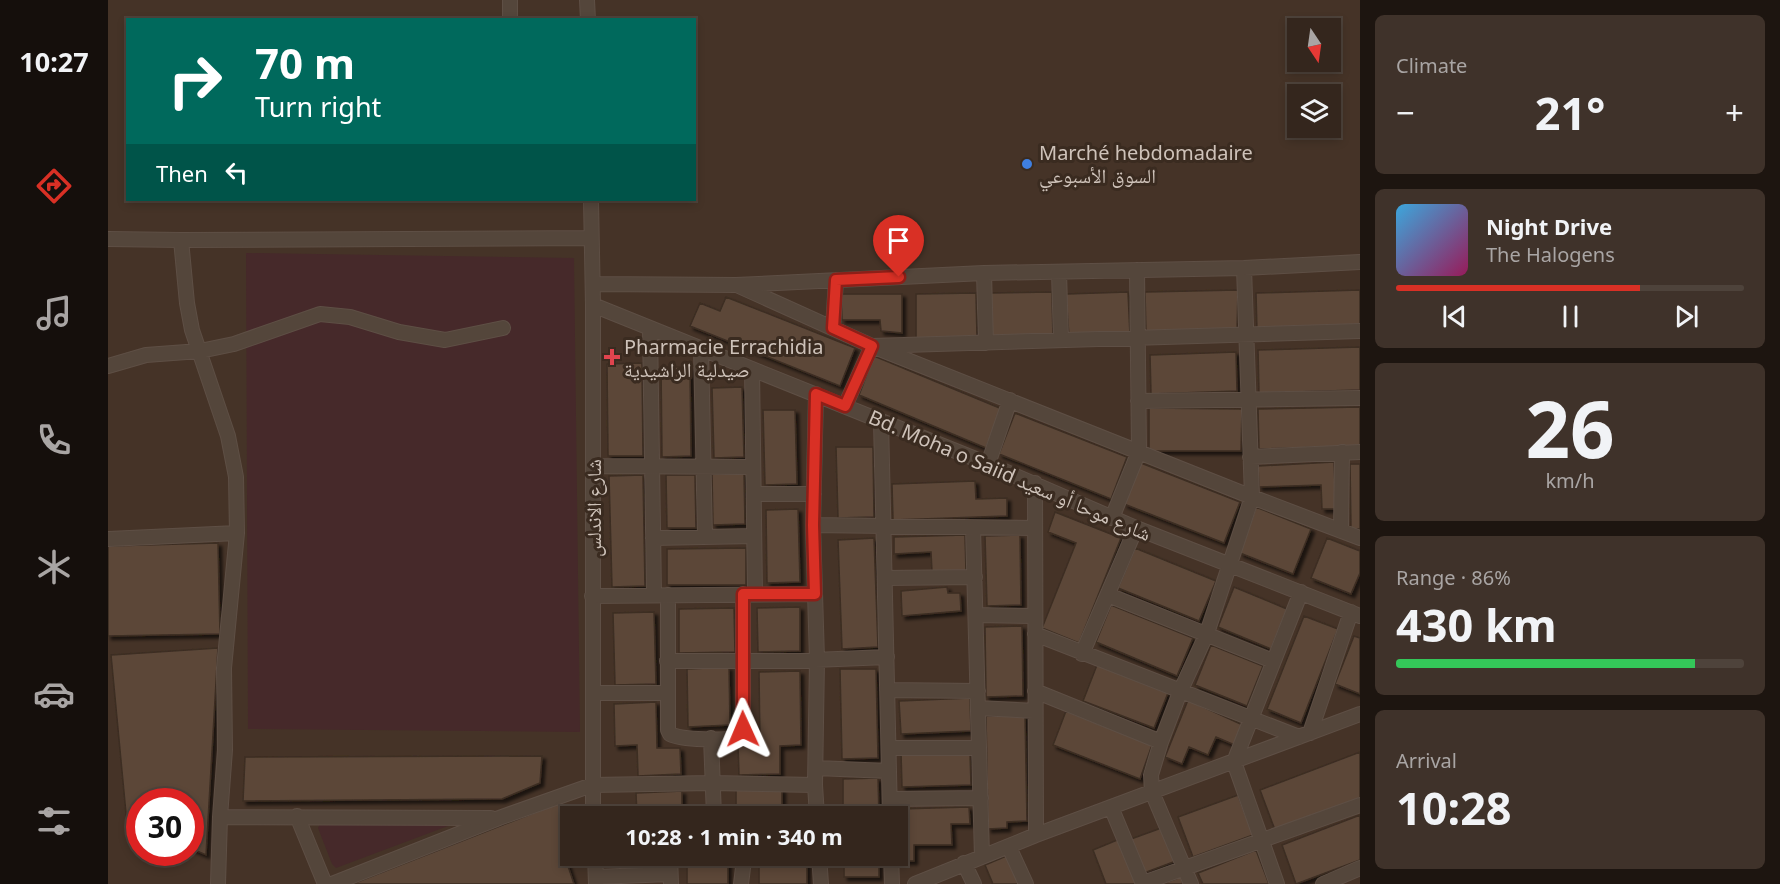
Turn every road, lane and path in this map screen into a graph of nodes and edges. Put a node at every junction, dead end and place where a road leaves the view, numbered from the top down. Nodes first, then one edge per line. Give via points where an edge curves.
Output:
1 (510, 0) edge
2 (587, 0) edge
3 (510, 18) edge
4 (588, 18) edge
5 (591, 201) edge
6 (591, 238) junction
7 (108, 239) edge
8 (181, 240) junction
9 (1360, 262) edge
10 (1244, 267) junction
11 (1137, 270) junction
12 (1059, 272) junction
13 (984, 273) junction
14 (836, 280) junction
15 (593, 284) junction
16 (736, 285) junction
17 (593, 305) junction
18 (503, 328) dead end
19 (650, 328) junction
20 (833, 328) junction
21 (1360, 331) edge
22 (1246, 335) junction
23 (1137, 338) junction
24 (1061, 340) junction
25 (986, 342) junction
26 (872, 346) junction
27 (700, 348) junction
28 (200, 351) junction
29 (108, 366) edge
30 (752, 369) junction
31 (816, 394) junction
32 (1360, 398) edge
33 (1010, 400) junction
34 (1248, 400) junction
35 (1138, 401) junction
36 (845, 406) junction
37 (881, 420) junction
38 (1139, 451) junction
39 (1341, 452) junction
40 (1360, 452) edge
41 (1250, 457) junction
42 (988, 464) junction
43 (593, 466) junction
44 (652, 467) junction
45 (703, 467) junction
46 (753, 467) junction
47 (1035, 483) junction
48 (754, 494) junction
49 (814, 494) junction
50 (1252, 497) junction
51 (1112, 518) junction
52 (813, 525) junction
53 (884, 526) junction
54 (974, 528) junction
55 (1035, 528) junction
56 (1136, 528) junction
57 (1341, 531) junction
58 (237, 533) junction
59 (754, 536) junction
60 (705, 537) junction
61 (653, 538) junction
62 (1360, 538) edge
63 (108, 539) edge
64 (1230, 563) junction
65 (975, 577) junction
66 (885, 578) junction
67 (1301, 592) junction
68 (749, 594) junction
69 (815, 594) junction
70 (654, 595) junction
71 (668, 595) junction
72 (1108, 595) junction
73 (592, 596) junction
74 (1356, 614) edge
75 (976, 615) junction
76 (1035, 616) junction
77 (1207, 633) junction
78 (1035, 634) junction
79 (1082, 654) junction
80 (886, 657) junction
81 (817, 660) junction
82 (667, 661) junction
83 (743, 661) junction
84 (1273, 661) junction
85 (887, 690) junction
86 (978, 691) junction
87 (1035, 691) junction
88 (1180, 692) junction
89 (593, 693) junction
90 (667, 693) junction
91 (978, 708) junction
92 (1035, 711) junction
93 (1360, 714) edge
94 (1251, 719) junction
95 (1305, 735) junction
96 (711, 738) junction
97 (1161, 742) junction
98 (889, 748) junction
99 (979, 748) junction
100 (1234, 762) junction
101 (816, 768) junction
102 (889, 771) junction
103 (712, 783) junction
104 (592, 785) junction
105 (816, 785) junction
106 (1152, 792) junction
107 (981, 798) junction
108 (890, 799) junction
109 (1360, 805) edge
110 (593, 806) edge
111 (713, 806) edge
112 (817, 806) edge
113 (890, 806) edge
114 (1112, 807) junction
115 (297, 816) junction
116 (220, 817) junction
117 (499, 818) junction
118 (1036, 835) junction
119 (1261, 841) junction
120 (1009, 847) junction
121 (982, 856) junction
122 (964, 864) junction
123 (743, 866) edge
124 (820, 866) edge
125 (891, 866) edge
126 (1185, 868) junction
127 (1360, 868) edge
128 (670, 879) edge
129 (596, 880) edge
130 (218, 884) edge
131 (325, 884) edge
132 (332, 884) edge
133 (741, 884) edge
134 (821, 884) edge
135 (892, 884) edge
136 (915, 884) edge
137 (974, 884) edge
138 (1026, 884) edge
139 (1143, 884) edge
140 (1191, 884) edge
141 (1278, 884) edge
142 (1323, 884) edge

1 - 3 street
2 - 4 street
5 - 6 street, شارع الاندلس
6 - 8 street
6 - 15 street, شارع الاندلس
7 - 8 street
8 - 28 street via 187,303
9 - 10 street
10 - 11 street
10 - 22 street
11 - 12 street
11 - 23 street
12 - 13 street
12 - 24 street
13 - 14 street
13 - 25 street
14 - 16 street
14 - 20 street
15 - 16 street
15 - 17 street, شارع الاندلس
16 - 20 street
17 - 19 street, Bd. Moha o Saiid شارع موحا أو سعيد
17 - 43 street, شارع الاندلس
18 - 28 street via 445,340 399,332 350,317 320,314 234,344
19 - 27 street, Bd. Moha o Saiid شارع موحا أو سعيد
19 - 44 street
20 - 26 street
21 - 22 street
22 - 23 street
22 - 34 street
23 - 24 street
23 - 35 street
24 - 25 street
25 - 26 street
26 - 33 street
26 - 36 street
27 - 30 street, Bd. Moha o Saiid شارع موحا أو سعيد
27 - 45 street
28 - 29 street via 146,355
28 - 58 street via 228,436 236,477
30 - 31 street, Bd. Moha o Saiid شارع موحا أو سعيد
30 - 46 street
31 - 36 street, Bd. Moha o Saiid شارع موحا أو سعيد
31 - 49 street
32 - 34 street
33 - 38 street
33 - 42 street
34 - 35 street
34 - 41 street
35 - 38 street
36 - 37 street, Bd. Moha o Saiid شارع موحا أو سعيد
37 - 42 street, Bd. Moha o Saiid شارع موحا أو سعيد
37 - 53 street
38 - 50 street
38 - 51 street
39 - 40 street
39 - 41 street
39 - 57 street
41 - 50 street
42 - 47 street, Bd. Moha o Saiid شارع موحا أو سعيد
43 - 44 street
43 - 73 street, شارع الاندلس
44 - 45 street
44 - 61 street
45 - 46 street
45 - 60 street
46 - 48 street
47 - 51 street, Bd. Moha o Saiid شارع موحا أو سعيد
47 - 55 street
48 - 49 street
48 - 59 street
49 - 52 street
50 - 57 street
50 - 64 street
51 - 56 street, Bd. Moha o Saiid شارع موحا أو سعيد
52 - 53 street
52 - 69 street
53 - 54 street
53 - 66 street
54 - 55 street
54 - 65 street
55 - 76 street
56 - 64 street, Bd. Moha o Saiid شارع موحا أو سعيد
56 - 72 street
57 - 62 street
58 - 63 street
58 - 116 street via 224,668 225,750
59 - 60 street
59 - 68 street
60 - 61 street
61 - 70 street
64 - 67 street, Bd. Moha o Saiid شارع موحا أو سعيد
64 - 77 street
65 - 66 street
65 - 75 street
66 - 80 street
67 - 74 street, Bd. Moha o Saiid شارع موحا أو سعيد
67 - 84 street
68 - 69 street
68 - 71 street
68 - 83 street
69 - 81 street
70 - 71 street
70 - 73 street
71 - 82 street
72 - 77 street
72 - 79 street
73 - 89 street, شارع الاندلس
74 - 95 street
75 - 76 street
75 - 86 street
76 - 78 street
77 - 84 street
77 - 88 street
78 - 79 street
78 - 87 street
79 - 88 street
80 - 81 street
80 - 85 street
81 - 83 street
81 - 101 street
82 - 83 street
82 - 90 street
83 - 96 street via 743,732 735,739
84 - 94 street
85 - 86 street
85 - 98 street
86 - 91 street
87 - 92 street
87 - 97 street
88 - 94 street
88 - 97 street
89 - 90 street
89 - 104 street, شارع الاندلس
90 - 96 street via 670,734 679,738
91 - 92 street
91 - 99 street
92 - 118 street
93 - 95 street
94 - 95 street
94 - 100 street
95 - 100 street
96 - 103 street
97 - 106 street via 1151,775
98 - 99 street
98 - 102 street
99 - 107 street
100 - 106 street
100 - 119 street
101 - 102 street
101 - 105 street
102 - 108 street
103 - 104 street
103 - 105 street
103 - 111 street
104 - 110 street, شارع الاندلس
104 - 117 street
105 - 112 street
106 - 114 street
106 - 126 street
107 - 108 street
107 - 121 street
108 - 113 street
109 - 119 street
114 - 118 street
114 - 139 street
115 - 116 street
115 - 117 street
115 - 131 street
116 - 130 street
117 - 132 street
118 - 120 street
119 - 126 street
119 - 141 street
120 - 121 street
120 - 138 street
121 - 122 street
122 - 136 street
122 - 137 street
123 - 133 street
124 - 134 street
125 - 135 street
126 - 139 street
126 - 140 street
127 - 142 street
128 - 129 street

